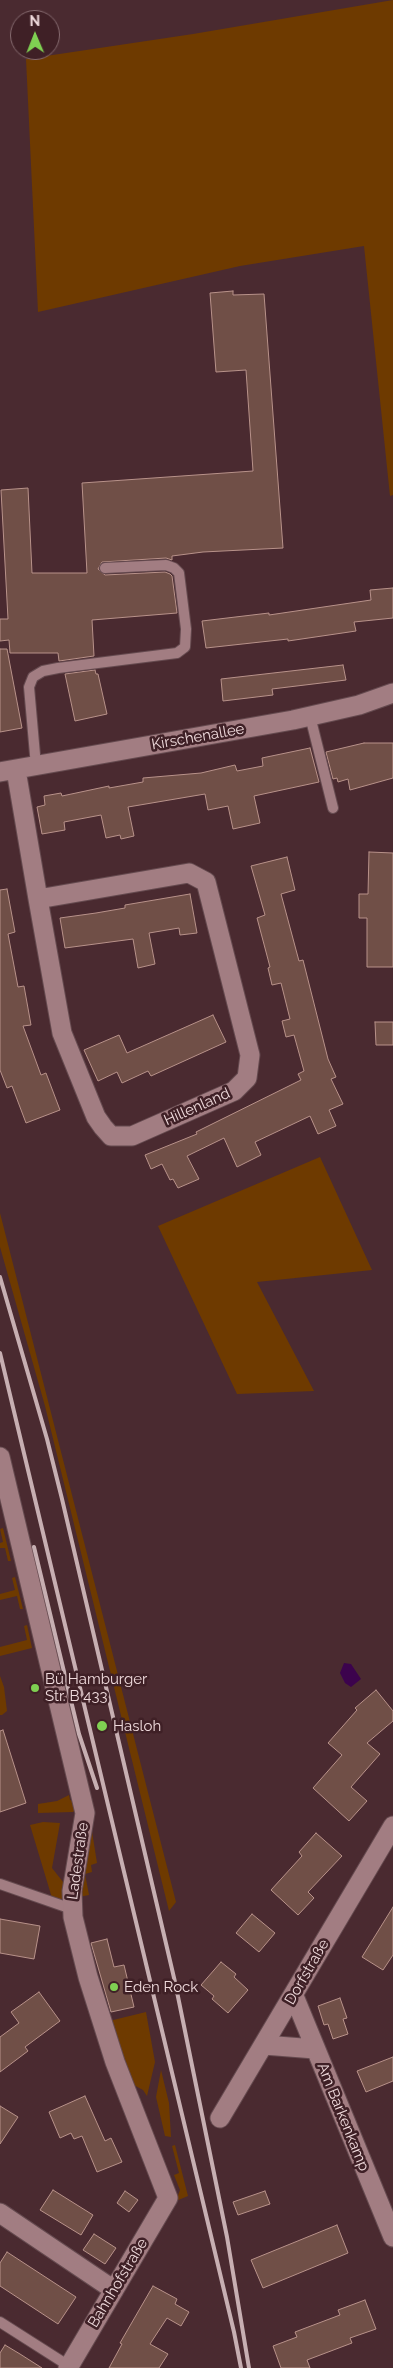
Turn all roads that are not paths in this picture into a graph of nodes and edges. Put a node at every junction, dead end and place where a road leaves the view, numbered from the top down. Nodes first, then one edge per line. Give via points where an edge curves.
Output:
1 (105, 568) dead end
2 (393, 693) edge
3 (310, 716) junction
4 (36, 766) junction
5 (8, 771) edge
6 (333, 808) dead end
7 (38, 899) junction
8 (0, 1457) edge
9 (393, 1826) edge
10 (0, 1884) edge
11 (72, 1909) junction
12 (294, 1996) junction
13 (264, 2045) junction
14 (315, 2049) junction
15 (220, 2118) dead end
16 (168, 2198) joint
17 (0, 2213) edge
18 (393, 2238) edge
19 (114, 2290) junction
20 (0, 2322) edge
21 (68, 2367) edge

1 - 4 lane via 166,565 174,568 179,573 185,647 177,653 58,668 33,677 28,687
2 - 3 street, Kirschenallee
3 - 4 street, Kirschenallee
3 - 6 lane
4 - 5 street, Kirschenallee
5 - 7 street, Hillenland
7 - 7 street, Hillenland via 62,1033 96,1117 111,1136 132,1136 234,1091 246,1078 250,1055 206,882 189,873
8 - 11 street, Ladestraße via 85,1812
9 - 12 street, Dorfstraße
10 - 11 lane
11 - 16 street, Ladestraße via 88,1977 115,2062
12 - 13 street, Dorfstraße
12 - 14 street, Am Barkenkamp
13 - 14 street
13 - 15 street, Dorfstraße
14 - 18 street, Am Barkenkamp
16 - 19 street, Bahnhofstraße
17 - 19 street
19 - 21 street, Bahnhofstraße
20 - 21 lane

